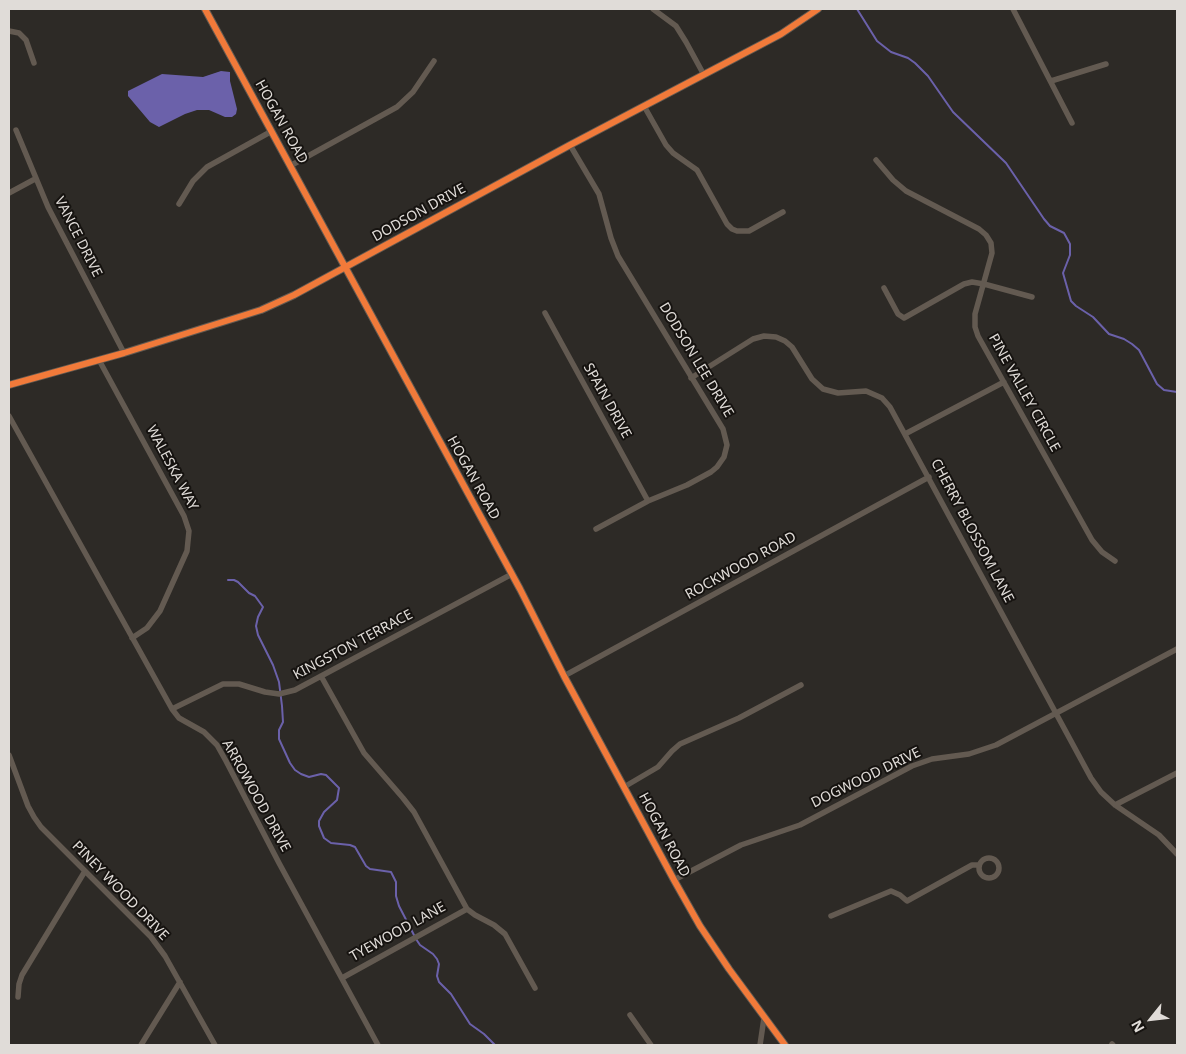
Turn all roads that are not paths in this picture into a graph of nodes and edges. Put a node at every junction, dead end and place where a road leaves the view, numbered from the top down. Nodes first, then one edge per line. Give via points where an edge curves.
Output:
1 (205, 9) edge
2 (653, 9) edge
3 (818, 9) edge
4 (1013, 9) edge
5 (9, 31) edge
6 (434, 61) dead end
7 (34, 63) dead end
8 (1106, 64) dead end
9 (704, 75) junction
10 (1051, 81) junction
11 (644, 106) junction
12 (1072, 123) dead end
13 (16, 130) dead end
14 (272, 131) junction
15 (570, 145) junction
16 (876, 160) dead end
17 (290, 166) junction
18 (35, 179) junction
19 (9, 193) edge
20 (179, 204) dead end
21 (783, 212) dead end
22 (345, 267) junction
23 (984, 284) junction
24 (884, 288) dead end
25 (1032, 297) dead end
26 (545, 313) dead end
27 (124, 352) junction
28 (99, 360) junction
29 (691, 378) junction
30 (1004, 382) junction
31 (9, 385) edge
32 (9, 416) edge
33 (906, 434) junction
34 (929, 477) junction
35 (648, 501) junction
36 (596, 529) dead end
37 (1115, 561) dead end
38 (512, 574) junction
39 (132, 638) junction
40 (1177, 649) edge
41 (322, 676) junction
42 (564, 676) junction
43 (801, 685) dead end
44 (172, 709) junction
45 (1056, 714) junction
46 (9, 755) edge
47 (1177, 773) edge
48 (624, 787) junction
49 (1115, 805) junction
50 (1177, 854) edge
51 (979, 865) dead end
52 (85, 871) junction
53 (674, 880) junction
54 (467, 909) junction
55 (831, 916) dead end
56 (342, 978) junction
57 (180, 982) junction
58 (535, 988) dead end
59 (18, 997) dead end
60 (630, 1015) dead end
61 (764, 1018) junction
62 (142, 1045) edge
63 (215, 1045) edge
64 (378, 1045) edge
65 (651, 1045) edge
66 (760, 1045) edge
67 (785, 1045) edge

1 - 14 street, HOGAN ROAD
2 - 9 street via 676,26
3 - 9 street, DODSON DRIVE via 781,34
4 - 10 street
5 - 7 street via 19,33 26,40
6 - 17 street via 413,92 397,107
8 - 10 street
9 - 11 street, DODSON DRIVE
10 - 12 street
11 - 15 street, DODSON DRIVE
11 - 21 street via 666,145 697,170 732,229 750,231
13 - 18 street, VANCE DRIVE
14 - 17 street, HOGAN ROAD
14 - 20 street via 207,166
15 - 22 street, DODSON DRIVE
15 - 29 street, DODSON LEE DRIVE via 599,194 618,256
16 - 23 street, PINE VALLEY CIRCLE via 906,191 986,234 992,253
17 - 22 street, HOGAN ROAD
18 - 19 street
18 - 27 street, VANCE DRIVE
22 - 27 street, DODSON DRIVE via 261,310
22 - 38 street, HOGAN ROAD
23 - 24 street via 964,284 904,318 898,314
23 - 25 street
23 - 30 street, PINE VALLEY CIRCLE via 975,314 975,327
26 - 35 street, SPAIN DRIVE
27 - 28 street, DODSON DRIVE
28 - 31 street, DODSON DRIVE
28 - 39 street, WALESKA WAY via 184,516 189,531 187,551 160,611 147,628
29 - 33 street, CHERRY BLOSSOM LANE via 753,339 776,337 792,347 812,379 823,389 838,393 866,391 882,398
29 - 35 street, DODSON LEE DRIVE via 723,429 727,445 724,457 710,472
30 - 33 street
30 - 37 street, PINE VALLEY CIRCLE via 1092,540
32 - 39 street, ARROWOOD DRIVE
33 - 34 street, CHERRY BLOSSOM LANE
34 - 42 street, ROCKWOOD ROAD
34 - 45 street, CHERRY BLOSSOM LANE
35 - 36 street, DODSON LEE DRIVE
38 - 41 street, KINGSTON TERRACE
38 - 42 street, HOGAN ROAD
39 - 44 street, ARROWOOD DRIVE
40 - 45 street, DOGWOOD DRIVE
41 - 44 street, KINGSTON TERRACE via 279,694 239,684 223,684
41 - 54 street via 364,753 414,812
42 - 48 street, HOGAN ROAD
43 - 48 street via 680,744 658,767
44 - 56 street, ARROWOOD DRIVE via 179,718 204,732 217,745
45 - 49 street, CHERRY BLOSSOM LANE via 1091,778
45 - 53 street, DOGWOOD DRIVE via 985,750 932,759 912,766 800,825 741,845
46 - 52 street, PINEY WOOD DRIVE via 34,817
47 - 49 street
48 - 53 street, HOGAN ROAD
49 - 50 street, CHERRY BLOSSOM LANE via 1159,834
51 - 55 street via 972,865 907,901 891,891
52 - 57 street, PINEY WOOD DRIVE via 151,937
52 - 59 street via 22,975
53 - 61 street, HOGAN ROAD via 700,926
54 - 56 street, TYEWOOD LANE
54 - 58 street via 505,934
56 - 64 street, ARROWOOD DRIVE
57 - 62 street
57 - 63 street, PINEY WOOD DRIVE
60 - 65 street
61 - 66 street
61 - 67 street, HOGAN ROAD

